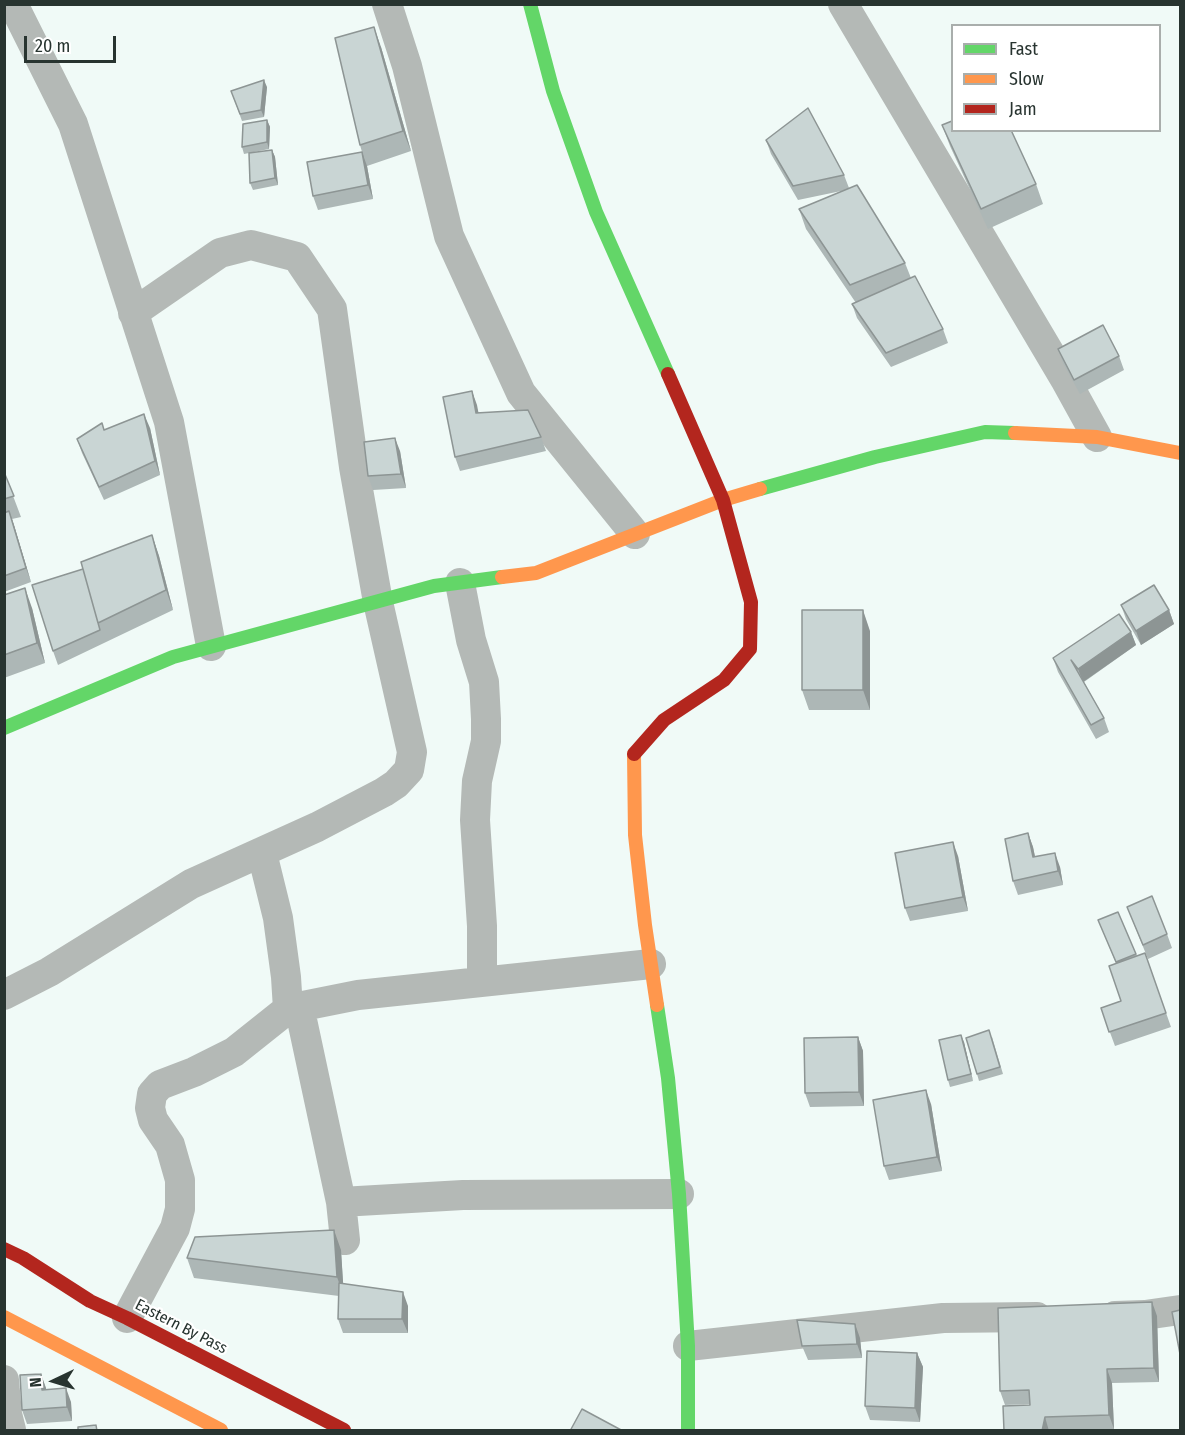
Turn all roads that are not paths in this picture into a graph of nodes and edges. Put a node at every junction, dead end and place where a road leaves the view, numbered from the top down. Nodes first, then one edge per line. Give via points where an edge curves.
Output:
1 (13, 4) edge
2 (387, 4) edge
3 (530, 4) edge
4 (843, 4) edge
5 (133, 313) junction
6 (1097, 437) junction
7 (1180, 451) edge
8 (723, 500) junction
9 (635, 534) junction
10 (460, 583) junction
11 (378, 602) junction
12 (211, 646) junction
13 (4, 728) edge
14 (262, 853) junction
15 (651, 964) junction
16 (482, 982) junction
17 (4, 996) edge
18 (294, 1007) junction
19 (679, 1194) junction
20 (341, 1202) junction
21 (4, 1239) edge
22 (345, 1240) dead end
23 (4, 1249) edge
24 (23, 1258) junction
25 (1180, 1310) edge
26 (4, 1317) edge
27 (128, 1318) junction
28 (688, 1346) junction
29 (4, 1380) edge
30 (11, 1431) edge
31 (221, 1431) edge
32 (344, 1431) edge
33 (688, 1431) edge

1 - 5 street via 73,124
2 - 9 street via 407,66 449,236 521,393
3 - 8 street via 553,91 596,212
4 - 6 street
5 - 11 street via 220,253 251,245 297,257 332,309
5 - 12 street via 169,422
6 - 7 street
6 - 8 street via 985,432 875,457
8 - 9 street
8 - 15 street via 752,602 750,649 724,680 664,720 634,754 634,835
9 - 10 street via 536,573
10 - 11 street
10 - 16 street via 484,682 486,741 477,781 475,820 483,926
11 - 12 street
11 - 14 street via 412,752 409,770 384,792
12 - 13 street via 173,657
14 - 17 street via 190,884
14 - 18 street
15 - 16 street
15 - 19 street via 668,1078
16 - 18 street via 358,995
18 - 20 street
18 - 27 street via 234,1052 160,1085 152,1094 150,1108 170,1145 180,1180 180,1209 175,1228
19 - 20 street via 463,1195
19 - 28 street
20 - 22 street
21 - 24 street
23 - 24 street, Eastern By Pass
24 - 27 street, Eastern By Pass via 90,1301
25 - 28 street via 1145,1315 943,1318
26 - 31 street
27 - 32 street, Eastern By Pass
28 - 33 street
29 - 30 street

